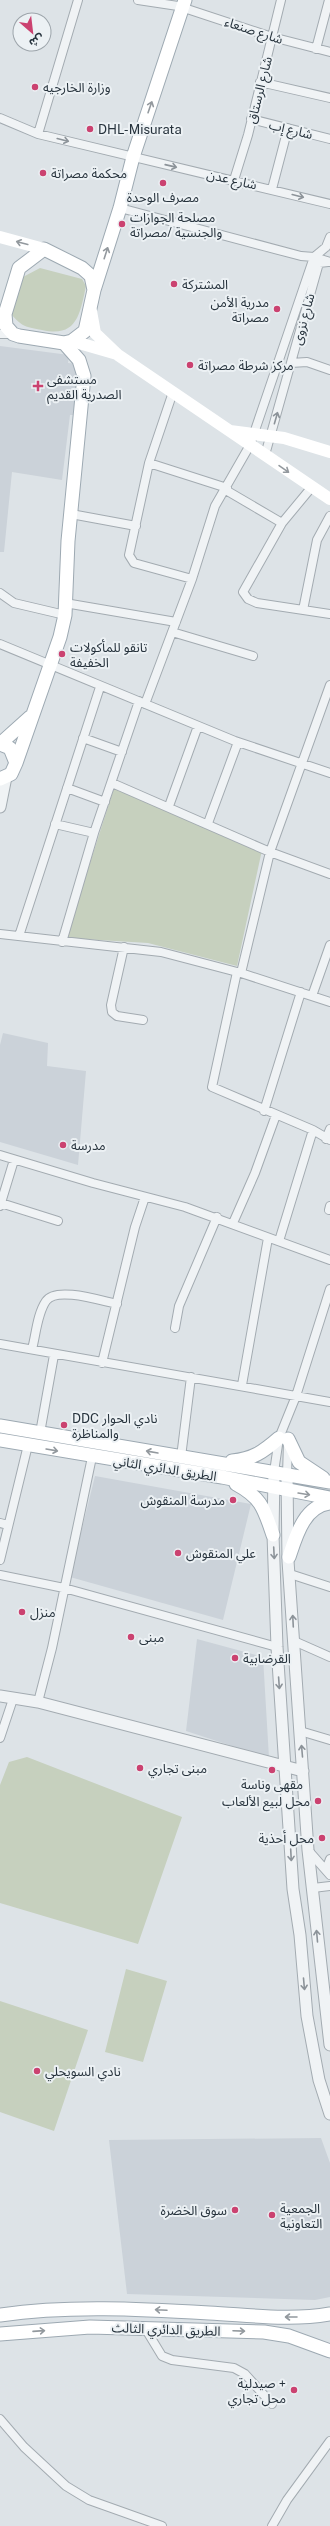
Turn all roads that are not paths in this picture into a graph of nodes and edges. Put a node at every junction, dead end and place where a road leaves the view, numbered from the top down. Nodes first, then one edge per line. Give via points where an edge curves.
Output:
1 (78, 0) edge
2 (138, 0) edge
3 (281, 0) edge
4 (329, 0) edge
5 (182, 4) edge
6 (272, 37) junction
7 (316, 49) junction
8 (330, 52) edge
9 (260, 82) junction
10 (330, 98) edge
11 (0, 118) edge
12 (251, 119) junction
13 (288, 128) junction
14 (38, 134) junction
15 (330, 139) edge
16 (133, 157) junction
17 (234, 180) junction
18 (272, 189) junction
19 (330, 204) edge
20 (120, 208) junction
21 (0, 237) edge
22 (330, 237) edge
23 (326, 247) junction
24 (44, 249) junction
25 (315, 262) junction
26 (330, 263) edge
27 (94, 290) junction
28 (4, 303) edge
29 (91, 307) junction
30 (6, 334) edge
31 (68, 342) junction
32 (118, 355) junction
33 (291, 363) junction
34 (330, 370) edge
35 (173, 392) junction
36 (229, 430) junction
37 (254, 433) junction
38 (271, 436) junction
39 (250, 445) junction
40 (330, 452) edge
41 (265, 455) junction
42 (149, 463) junction
43 (311, 488) junction
44 (225, 489) junction
45 (330, 499) edge
46 (71, 514) junction
47 (330, 516) edge
48 (282, 523) junction
49 (136, 526) junction
50 (192, 579) junction
51 (0, 593) edge
52 (65, 609) junction
53 (303, 610) junction
54 (330, 614) edge
55 (176, 622) junction
56 (172, 632) junction
57 (0, 644) edge
58 (253, 656) dead end
59 (50, 665) junction
60 (330, 685) edge
61 (100, 687) junction
62 (328, 693) edge
63 (142, 702) junction
64 (326, 706) edge
65 (31, 716) junction
66 (198, 726) junction
67 (83, 738) junction
68 (238, 742) junction
69 (0, 744) edge
70 (122, 752) junction
71 (16, 763) junction
72 (300, 763) junction
73 (330, 772) edge
74 (3, 778) edge
75 (112, 782) junction
76 (67, 788) junction
77 (105, 802) junction
78 (169, 806) junction
79 (0, 807) edge
80 (208, 823) junction
81 (55, 824) junction
82 (94, 833) junction
83 (270, 852) junction
84 (330, 874) edge
85 (0, 934) edge
86 (19, 936) junction
87 (62, 942) junction
88 (330, 945) edge
89 (124, 947) junction
90 (239, 973) junction
91 (300, 992) junction
92 (312, 996) junction
93 (330, 1002) edge
94 (143, 1020) dead end
95 (264, 1111) junction
96 (276, 1115) junction
97 (330, 1129) edge
98 (312, 1130) junction
99 (328, 1139) edge
100 (0, 1155) edge
101 (14, 1160) junction
102 (145, 1197) junction
103 (0, 1204) edge
104 (217, 1218) junction
105 (58, 1221) dead end
106 (233, 1223) junction
107 (268, 1238) junction
108 (279, 1241) junction
109 (330, 1260) edge
110 (330, 1290) edge
111 (117, 1304) junction
112 (175, 1328) dead end
113 (0, 1344) edge
114 (32, 1349) junction
115 (54, 1355) junction
116 (102, 1363) junction
117 (191, 1377) junction
118 (242, 1385) junction
119 (296, 1396) junction
120 (330, 1402) edge
121 (0, 1426) edge
122 (40, 1433) junction
123 (283, 1439) junction
124 (0, 1440) edge
125 (28, 1445) junction
126 (92, 1457) junction
127 (181, 1457) junction
128 (215, 1463) junction
129 (274, 1472) junction
130 (287, 1475) junction
131 (222, 1477) junction
132 (330, 1482) edge
133 (272, 1488) junction
134 (287, 1492) junction
135 (330, 1498) edge
136 (330, 1503) edge
137 (0, 1522) edge
138 (8, 1525) junction
139 (273, 1536) junction
140 (289, 1557) junction
141 (0, 1560) edge
142 (290, 1574) junction
143 (0, 1575) edge
144 (330, 1587) edge
145 (64, 1588) junction
146 (294, 1641) junction
147 (276, 1646) junction
148 (330, 1657) edge
149 (0, 1696) edge
150 (14, 1699) junction
151 (38, 1702) junction
152 (300, 1731) junction
153 (0, 1738) edge
154 (330, 1740) edge
155 (285, 1768) junction
156 (303, 1771) junction
157 (308, 1850) junction
158 (330, 1859) edge
159 (328, 1872) edge
160 (330, 1886) edge
161 (313, 1888) junction
162 (326, 1982) edge
163 (330, 2044) edge
164 (330, 2114) edge
165 (330, 2314) edge
166 (0, 2315) edge
167 (145, 2328) junction
168 (0, 2334) edge
169 (330, 2351) edge
170 (272, 2404) dead end
171 (0, 2419) edge
172 (330, 2441) edge
173 (158, 2525) edge
174 (272, 2526) edge

1 - 14 street
2 - 5 street, شارع صنعاء
3 - 6 street, شارع الرستاق
4 - 7 street
5 - 6 street, شارع صنعاء
16 -> 5 main road
6 - 7 street, شارع صنعاء
6 - 9 street, شارع الرستاق
7 - 8 street, شارع صنعاء
9 - 10 street
9 - 12 street, شارع الرستاق
11 - 14 street, شارع عدن
12 - 13 street, شارع إب
12 - 17 street, شارع الرستاق
13 - 15 street, شارع إب
13 - 18 street
14 -> 16 street, شارع عدن
16 -> 17 street, شارع عدن
16 - 20 main road
17 - 18 street, شارع عدن
18 -> 19 street, شارع عدن
20 - 25 street via 301,256
27 -> 20 main road
24 -> 21 main road
22 - 23 street
23 - 25 street
23 - 26 street
24 - 27 main road via 87,272
24 - 28 main road via 20,268
25 - 26 street
25 - 33 street, شارع نزوى
25 - 37 street, شارع نزوى
27 - 29 main road
28 - 30 main road
29 - 31 main road via 85,331
29 - 32 main road via 96,333
30 - 31 main road
31 - 32 main road
31 - 46 main road via 80,360 84,376
32 - 35 main road
33 - 34 street via 307,362
38 -> 33 street, شارع نزوى
35 - 36 main road
35 - 42 street
36 - 37 main road
36 - 39 main road
37 - 38 main road
37 - 39 street, شارع نزوى
38 - 40 main road
38 - 41 street, شارع نزوى
39 - 41 main road
39 - 44 street, شارع نزوى
41 -> 43 main road
42 - 44 street
42 - 49 street
43 - 45 main road
43 - 48 street
44 - 48 street
44 - 50 street, شارع نزوى via 215,506
46 - 49 street
46 - 52 main road
47 - 53 street via 317,540
48 - 53 street via 244,592 248,599 257,603
49 - 50 street via 129,556 132,561
50 - 55 street, شارع نزوى
51 - 52 street via 14,603
52 - 55 street
52 - 59 main road
53 - 54 street
55 - 56 street, شارع نزوى
56 - 58 street
56 - 63 street, شارع نزوى
57 - 59 street
59 - 61 street
59 - 65 main road
60 - 62 street
61 - 63 street
61 - 67 street
62 - 64 street
63 - 66 street
63 - 70 street, شارع نزوى
64 - 72 street
65 - 69 main road
65 - 71 main road
66 - 68 street
66 - 78 street
67 - 70 street
67 - 76 street
68 - 72 street
68 - 80 street
69 - 71 main road via 10,748
70 - 75 street, شارع نزوى
71 - 74 main road via 11,774
72 - 73 street
72 - 83 street
74 - 79 street
75 - 77 street, شارع نزوى
75 - 78 street
76 - 77 street
76 - 81 street
77 - 82 street, شارع نزوى
78 - 80 street
80 - 83 street
81 - 82 street
81 - 86 street
82 - 87 street, شارع نزوى
83 - 84 street
83 - 90 street
85 - 86 street
86 - 87 street
87 - 89 street
88 - 92 street
89 - 90 street via 161,952
89 - 94 street via 111,1005 112,1012 117,1016
90 - 91 street
90 - 95 street via 212,1087
91 - 92 street
91 - 95 street
92 - 93 street
95 - 96 street
96 - 98 street
96 - 106 street
97 - 99 street
98 - 99 street
98 - 108 street
100 - 101 street
101 - 102 street
101 - 103 street
102 - 104 street
102 - 111 street via 135,1227
103 - 105 street
104 - 106 street
104 - 112 street via 179,1306
106 - 107 street
107 - 108 street
107 - 118 street
108 - 109 street
110 - 119 street
111 - 114 street via 66,1294 51,1296 42,1309
111 - 116 street
113 - 114 street
114 - 115 street
115 - 116 street
115 - 122 street
116 - 117 street
117 - 118 street
117 - 127 street
118 - 119 street
119 - 120 street
119 - 123 street
121 - 122 main road, الطريق الدائري الثاني
127 -> 122 main road, الطريق الدائري الثاني
123 - 128 main road via 249,1459
123 - 129 street
123 - 130 street
123 - 132 main road via 299,1462
124 - 125 main road, الطريق الدائري الثاني
125 -> 126 main road, الطريق الدائري الثاني
125 - 138 street
126 - 131 main road, الطريق الدائري الثاني
126 - 145 street
127 - 128 main road, الطريق الدائري الثاني
128 - 129 main road, الطريق الدائري الثاني
129 - 130 main road, الطريق الدائري الثاني
129 - 133 street
130 - 132 main road, الطريق الدائري الثاني
130 - 134 street
131 - 133 main road, الطريق الدائري الثاني
131 - 139 main road via 254,1495 262,1505
133 - 134 main road, الطريق الدائري الثاني
133 - 139 street
134 -> 135 main road, الطريق الدائري الثاني
134 - 140 street
136 - 140 main road via 314,1510 304,1520 297,1530
137 - 138 street
138 - 141 street
139 -> 147 street
140 - 142 street
142 - 144 street
146 -> 142 street
143 - 145 street
145 - 147 street
145 - 151 street
146 - 148 street
146 - 152 street
147 -> 155 street
149 - 150 street
150 - 151 street
150 - 153 street
151 - 155 street
152 - 154 street
156 -> 152 street
155 - 156 street
155 -> 164 street via 293,1889 307,2016 319,2080
156 - 157 street
157 - 159 street
157 - 161 street
158 - 159 street
160 - 161 street
162 -> 161 street
162 - 163 street
165 -> 166 main road, الطريق الدائري الثالث via 292,2318 156,2310 65,2310
168 -> 167 main road, الطريق الدائري الثالث via 90,2327
167 -> 169 main road, الطريق الدائري الثالث via 264,2332 289,2336
167 - 170 street via 162,2356 172,2360 234,2368 245,2374
171 - 173 street via 24,2447 66,2486 89,2500
172 - 174 street via 298,2484

